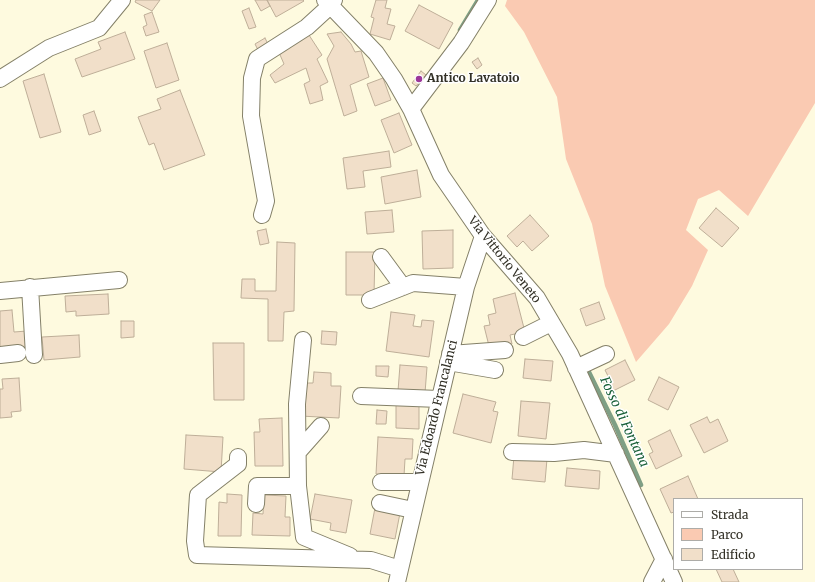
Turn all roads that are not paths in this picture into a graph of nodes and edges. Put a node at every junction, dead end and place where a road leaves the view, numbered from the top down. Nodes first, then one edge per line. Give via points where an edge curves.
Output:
1 (122, 0) edge
2 (488, 0) edge
3 (330, 2) edge
4 (0, 79) edge
5 (411, 109) junction
6 (262, 216) dead end
7 (483, 236) junction
8 (381, 257) dead end
9 (119, 280) dead end
10 (466, 286) junction
11 (30, 287) junction
12 (403, 287) junction
13 (0, 291) edge
14 (370, 300) dead end
15 (551, 322) junction
16 (523, 337) dead end
17 (303, 340) dead end
18 (505, 350) dead end
19 (18, 353) dead end
20 (606, 354) dead end
21 (0, 355) edge
22 (34, 355) dead end
23 (449, 358) junction
24 (582, 365) junction
25 (495, 370) dead end
26 (361, 396) dead end
27 (439, 399) junction
28 (321, 426) dead end
29 (298, 452) junction
30 (512, 452) dead end
31 (616, 454) junction
32 (238, 457) dead end
33 (382, 482) dead end
34 (419, 482) junction
35 (298, 486) junction
36 (380, 503) dead end
37 (256, 504) dead end
38 (413, 510) junction
39 (664, 559) junction
40 (358, 560) junction
41 (398, 575) edge
42 (652, 582) edge
43 (674, 582) edge

1 - 4 street via 99,28 49,48
2 - 5 street via 461,43
3 - 5 street, Via Vittorio Veneto via 376,53
3 - 6 street via 307,27 257,59 252,78 251,116 266,201
5 - 7 street, Via Vittorio Veneto via 441,176
7 - 10 street, Via Edoardo Francalanci
7 - 15 street, Via Vittorio Veneto via 537,298
8 - 12 street
9 - 11 street
10 - 12 street via 413,283
10 - 23 street, Via Edoardo Francalanci
11 - 13 street
11 - 22 street
12 - 14 street
15 - 16 street
15 - 24 street, Via Vittorio Veneto
17 - 29 street via 297,404
18 - 23 street
19 - 21 street
20 - 24 street
23 - 25 street
23 - 27 street, Via Edoardo Francalanci
24 - 31 street, Via Vittorio Veneto
26 - 27 street
27 - 34 street, Via Edoardo Francalanci
28 - 29 street
29 - 35 street
30 - 31 street via 554,453 584,450
31 - 39 street, Via Vittorio Veneto
32 - 40 street via 238,464 198,495 195,541 198,556
33 - 34 street
34 - 38 street, Via Edoardo Francalanci
35 - 37 street via 257,486
35 - 40 street via 304,537
36 - 38 street
38 - 41 street, Via Edoardo Francalanci
39 - 42 street
39 - 43 street, Via Vittorio Veneto
40 - 41 street via 371,560

